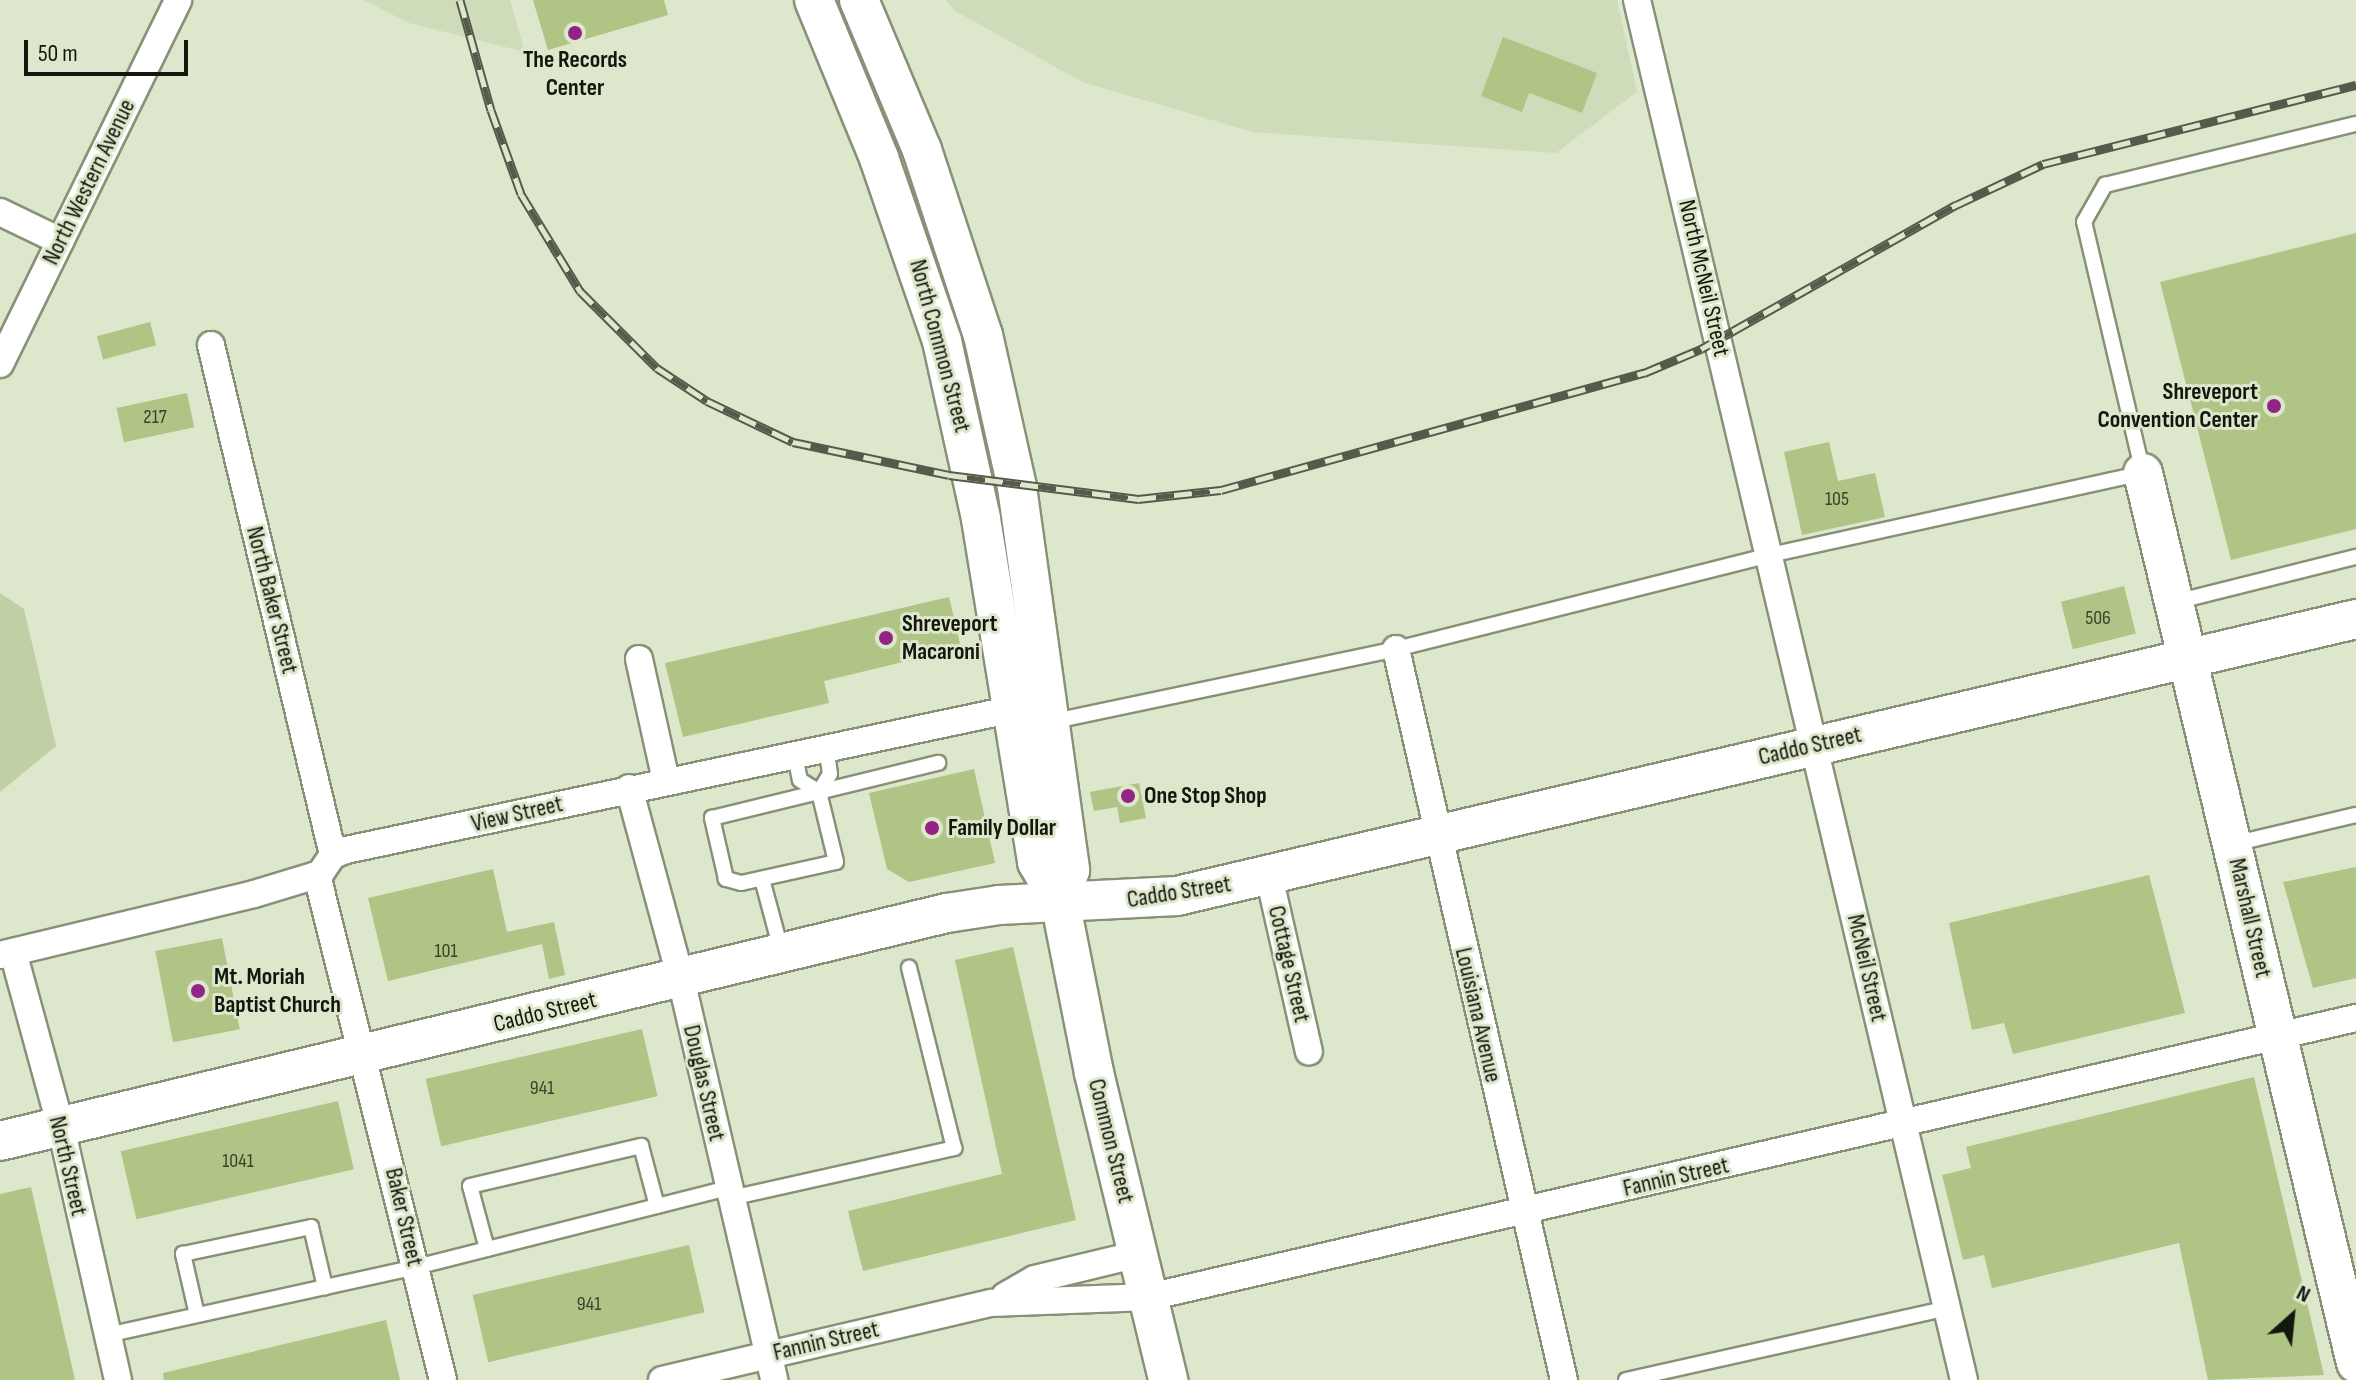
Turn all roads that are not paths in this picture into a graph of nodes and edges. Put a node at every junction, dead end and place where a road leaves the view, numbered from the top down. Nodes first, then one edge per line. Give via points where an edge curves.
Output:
1 (178, 0) edge
2 (814, 0) edge
3 (859, 0) edge
4 (1637, 0) edge
5 (2356, 124) edge
6 (0, 212) edge
7 (60, 241) junction
8 (211, 345) dead end
9 (0, 364) edge
10 (2143, 473) junction
11 (1770, 555) junction
12 (2356, 557) edge
13 (2175, 602) junction
14 (2356, 619) edge
15 (1396, 649) junction
16 (639, 659) dead end
17 (2189, 659) junction
18 (1036, 711) junction
19 (1814, 745) junction
20 (826, 747) junction
21 (795, 755) junction
22 (938, 763) dead end
23 (666, 781) junction
24 (629, 788) junction
25 (819, 792) junction
26 (2356, 815) edge
27 (1436, 837) junction
28 (2233, 844) junction
29 (325, 865) junction
30 (1269, 876) junction
31 (762, 879) junction
32 (1060, 901) junction
33 (6, 954) edge
34 (782, 954) junction
35 (909, 968) dead end
36 (681, 979) junction
37 (2356, 1018) edge
38 (2276, 1036) junction
39 (1309, 1052) dead end
40 (365, 1055) junction
41 (1904, 1123) junction
42 (61, 1127) junction
43 (0, 1141) edge
44 (729, 1193) junction
45 (657, 1206) junction
46 (1525, 1213) junction
47 (487, 1249) junction
48 (1138, 1254) junction
49 (416, 1267) junction
50 (325, 1287) junction
51 (1149, 1297) junction
52 (991, 1303) junction
53 (1947, 1308) junction
54 (197, 1315) junction
55 (107, 1335) junction
56 (2356, 1363) edge
57 (771, 1367) edge
58 (118, 1380) edge
59 (443, 1380) edge
60 (662, 1380) edge
61 (1168, 1380) edge
62 (1564, 1380) edge
63 (1626, 1380) edge
64 (1964, 1380) edge

1 - 7 street, North Western Avenue
2 - 18 main road, North Common Street via 879,158 942,341 976,495
3 - 18 main road, North Common Street via 922,150 983,335 1023,512
4 - 11 street, North McNeil Street
5 - 10 lane via 2105,185 2084,222
6 - 7 street
7 - 9 street, North Western Avenue
8 - 29 street, North Baker Street
10 - 11 lane
10 - 13 main road, Marshall Street
11 - 15 lane
11 - 19 street, McNeil Street
12 - 13 lane
13 - 17 main road, Marshall Street
14 - 17 main road, Caddo Street
15 - 18 lane
15 - 27 street, Louisiana Avenue
16 - 23 street
17 - 19 main road, Caddo Street
17 - 28 main road, Marshall Street
18 - 20 street, View Street
18 - 32 main road, Common Street via 1037,862
19 - 27 main road, Caddo Street
19 - 41 street, McNeil Street
20 - 21 street, View Street
20 - 25 lane via 830,774
21 - 23 street, View Street
21 - 25 lane via 800,780
22 - 25 lane
23 - 24 street, View Street
24 - 29 street, View Street
24 - 36 street, Douglas Street
25 - 31 lane via 836,862
25 - 31 lane via 712,818 726,879
26 - 28 lane
27 - 30 main road, Caddo Street
27 - 46 street, Louisiana Avenue
28 - 38 main road, Marshall Street
29 - 33 street, View Street
29 - 40 street, North Baker Street
30 - 32 main road, Caddo Street via 1149,901
30 - 39 street, Cottage Street
31 - 34 lane
32 - 34 main road, Caddo Street via 947,913
32 - 48 main road, Common Street
33 - 42 street, North Street
34 - 36 main road, Caddo Street
35 - 44 lane via 954,1148
36 - 40 main road, Caddo Street
36 - 44 street, Douglas Street
37 - 38 street, Fannin Street
38 - 41 street, Fannin Street
38 - 56 main road, Marshall Street
40 - 42 main road, Caddo Street
40 - 49 street, Baker Street
41 - 46 street, Fannin Street
41 - 53 street, McNeil Street
42 - 43 main road, Caddo Street
42 - 55 street, North Street
44 - 45 lane
44 - 57 street, Douglas Street
45 - 47 lane
45 - 47 lane via 641,1146 470,1186
46 - 51 street, Fannin Street
46 - 62 street, Louisiana Avenue
47 - 49 lane
48 - 51 main road, Common Street
48 - 52 street, Fannin Street via 1035,1279
49 - 50 lane
49 - 59 street, Baker Street
50 - 54 lane
50 - 54 lane via 311,1227 183,1254
51 - 52 street, Fannin Street
51 - 61 main road, Common Street
52 - 57 street, Fannin Street
53 - 63 lane
53 - 64 street, McNeil Street
54 - 55 lane
55 - 58 street, North Street
57 - 60 street, Fannin Street

